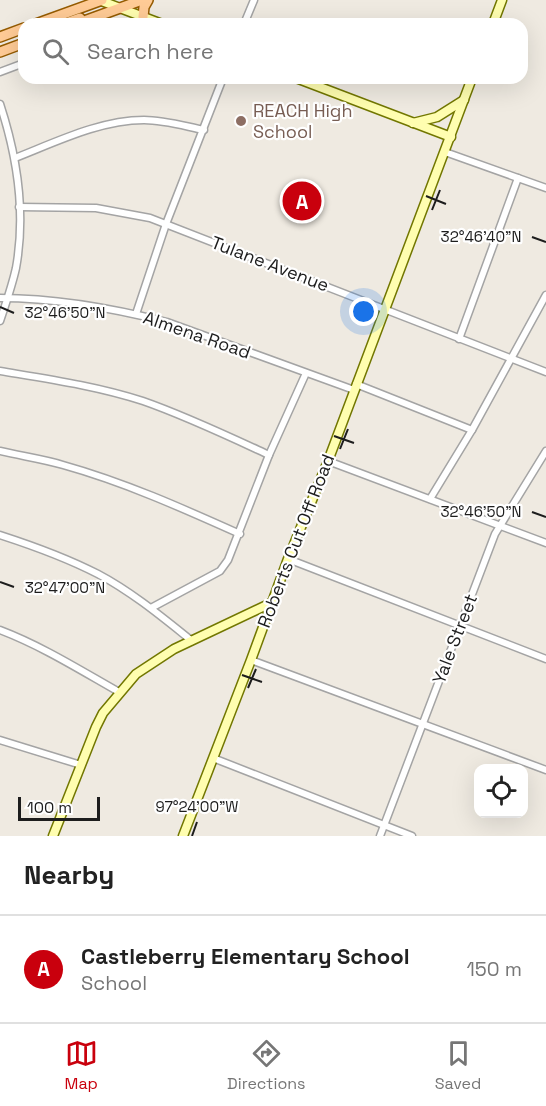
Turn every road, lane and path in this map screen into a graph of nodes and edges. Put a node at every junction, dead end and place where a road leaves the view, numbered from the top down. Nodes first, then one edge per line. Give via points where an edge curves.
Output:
1 (100, 0) edge
2 (142, 0) edge
3 (148, 0) edge
4 (254, 0) edge
5 (502, 0) edge
6 (131, 2) edge
7 (82, 7) junction
8 (120, 8) junction
9 (52, 18) edge
10 (78, 18) edge
11 (92, 18) edge
12 (146, 18) joint
13 (246, 18) edge
14 (495, 18) edge
15 (18, 30) edge
16 (0, 37) edge
17 (18, 45) edge
18 (0, 52) edge
19 (18, 65) edge
20 (0, 72) edge
21 (222, 84) edge
22 (312, 84) edge
23 (470, 84) edge
24 (464, 100) junction
25 (0, 104) edge
26 (413, 123) junction
27 (204, 130) junction
28 (450, 137) junction
29 (445, 152) junction
30 (15, 158) junction
31 (518, 178) junction
32 (546, 188) edge
33 (19, 207) junction
34 (166, 224) junction
35 (546, 295) edge
36 (4, 298) edge
37 (384, 309) junction
38 (136, 314) junction
39 (0, 321) edge
40 (459, 339) junction
41 (513, 359) junction
42 (0, 371) edge
43 (546, 372) edge
44 (306, 373) junction
45 (355, 387) junction
46 (472, 430) junction
47 (0, 451) edge
48 (546, 451) edge
49 (269, 455) junction
50 (328, 460) junction
51 (430, 499) junction
52 (499, 525) junction
53 (240, 534) junction
54 (0, 535) edge
55 (546, 543) edge
56 (288, 560) junction
57 (271, 603) junction
58 (151, 608) junction
59 (461, 626) junction
60 (0, 630) edge
61 (192, 642) junction
62 (546, 659) edge
63 (251, 660) junction
64 (119, 692) junction
65 (422, 724) junction
66 (0, 740) edge
67 (213, 758) junction
68 (81, 765) junction
69 (546, 770) edge
70 (384, 825) junction
71 (53, 836) edge
72 (183, 836) edge
73 (380, 836) edge
74 (412, 836) edge

1 - 7 main road
1 - 8 street
2 - 6 main road
3 - 12 main road via 144,7
4 - 13 street
5 - 14 street
6 - 8 main road
7 - 9 main road
7 - 10 main road via 88,14
8 - 11 main road
8 - 12 street
15 - 16 main road
17 - 18 main road
19 - 20 street
21 - 27 street
22 - 26 street
23 - 24 street, Roberts Cut Off Road
24 - 26 street via 437,117
24 - 28 street, Roberts Cut Off Road
25 - 30 street
26 - 28 street
27 - 30 street via 144,120 119,122
27 - 34 street
28 - 29 street, Roberts Cut Off Road
29 - 31 street
29 - 37 street, Roberts Cut Off Road
30 - 33 street
31 - 32 street
31 - 40 street
33 - 34 street, Tulane Avenue via 116,210
33 - 36 street via 19,251
34 - 37 street, Tulane Avenue
34 - 38 street
35 - 41 street
36 - 38 street, Almena Road via 51,300
36 - 39 street
37 - 40 street, Tulane Avenue
37 - 45 street, Roberts Cut Off Road
38 - 44 street, Almena Road
40 - 41 street, Tulane Avenue
41 - 43 street, Tulane Avenue
41 - 46 street
42 - 49 street via 96,388 143,401
44 - 45 street, Almena Road
44 - 49 street
45 - 46 street, Almena Road
45 - 50 street, Roberts Cut Off Road
46 - 51 street
47 - 53 street via 62,464 115,481
48 - 52 street, Yale Street
49 - 53 street
50 - 51 street
50 - 56 street, Roberts Cut Off Road
51 - 52 street
52 - 55 street
52 - 59 street, Yale Street
53 - 58 street via 220,571
54 - 58 street via 74,562
56 - 57 street, Roberts Cut Off Road
56 - 59 street
57 - 61 street
57 - 63 street, Roberts Cut Off Road
58 - 61 street
59 - 62 street
59 - 65 street, Yale Street
60 - 64 street
61 - 64 street via 157,659
63 - 65 street
63 - 67 street, Roberts Cut Off Road
64 - 68 street via 103,713
65 - 69 street
65 - 70 street, Yale Street
66 - 68 street
67 - 70 street
67 - 72 street, Roberts Cut Off Road
68 - 71 street
70 - 73 street, Yale Street
70 - 74 street

